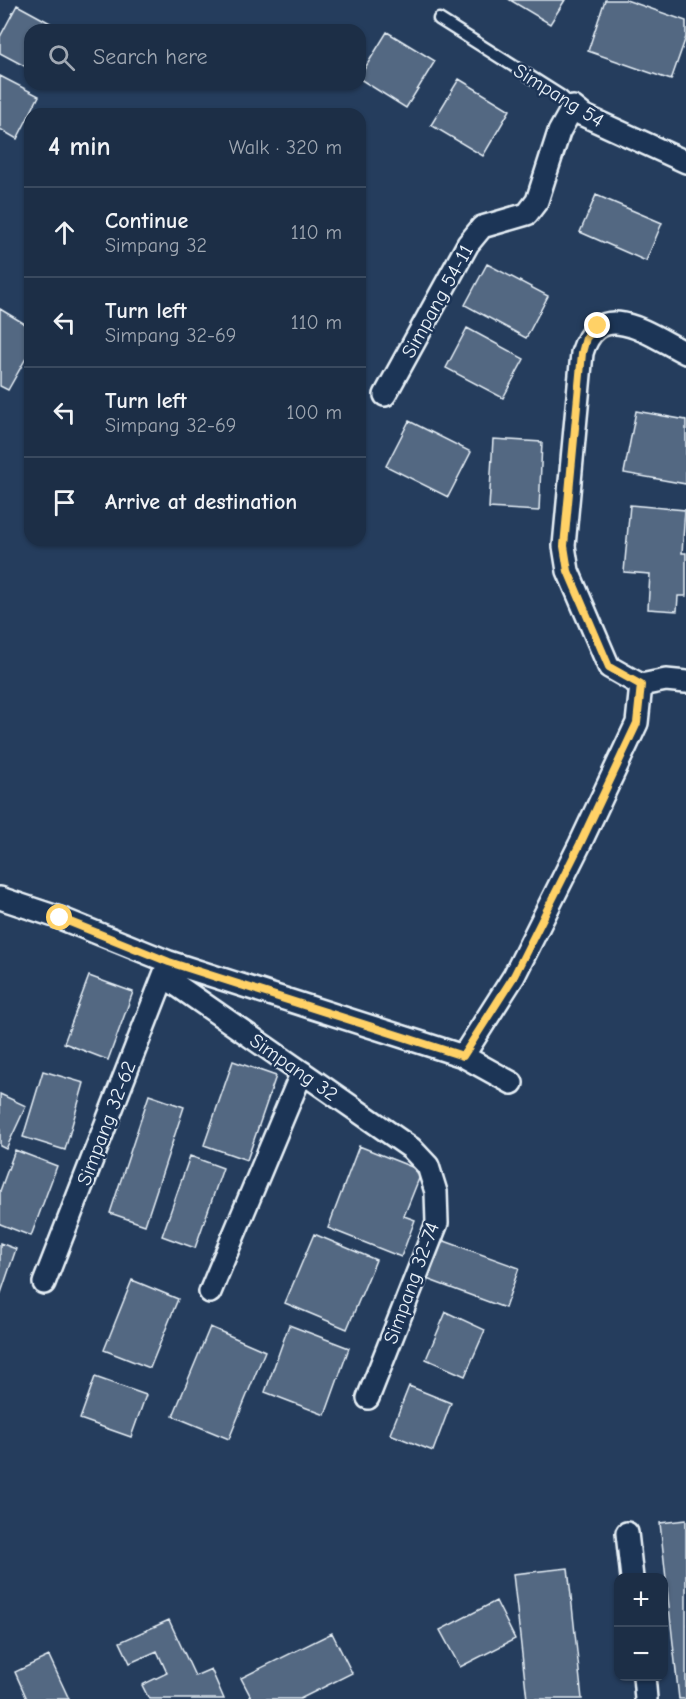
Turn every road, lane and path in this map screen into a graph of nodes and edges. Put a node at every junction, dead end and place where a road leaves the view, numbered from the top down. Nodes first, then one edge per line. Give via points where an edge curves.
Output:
1 (439, 19) dead end
2 (573, 106) junction
3 (686, 162) edge
4 (686, 353) edge
5 (385, 395) dead end
6 (686, 682) edge
7 (641, 685) junction
8 (0, 898) edge
9 (169, 962) junction
10 (463, 1056) junction
11 (302, 1072) junction
12 (512, 1083) dead end
13 (428, 1166) joint
14 (44, 1283) dead end
15 (210, 1292) dead end
16 (368, 1398) dead end
17 (627, 1533) dead end
18 (631, 1573) edge
19 (644, 1681) edge
20 (646, 1699) edge

1 - 2 lane, Simpang 54
2 - 3 street, Simpang 54 via 583,115
2 - 5 street, Simpang 54-11 via 559,132 537,201 527,214 482,227 468,244
4 - 7 street via 625,322 598,326 586,338 582,353 564,546 567,563 609,667
6 - 7 street via 666,680
7 - 10 street via 637,723 580,844 514,976
8 - 9 street
9 - 10 street
9 - 11 street, Simpang 32 via 176,984
9 - 14 street, Simpang 32-62
10 - 12 street
11 - 13 street, Simpang 32 via 411,1148
11 - 15 street
13 - 16 street, Simpang 32-74 via 436,1192 437,1222
17 - 18 street
19 - 20 street

